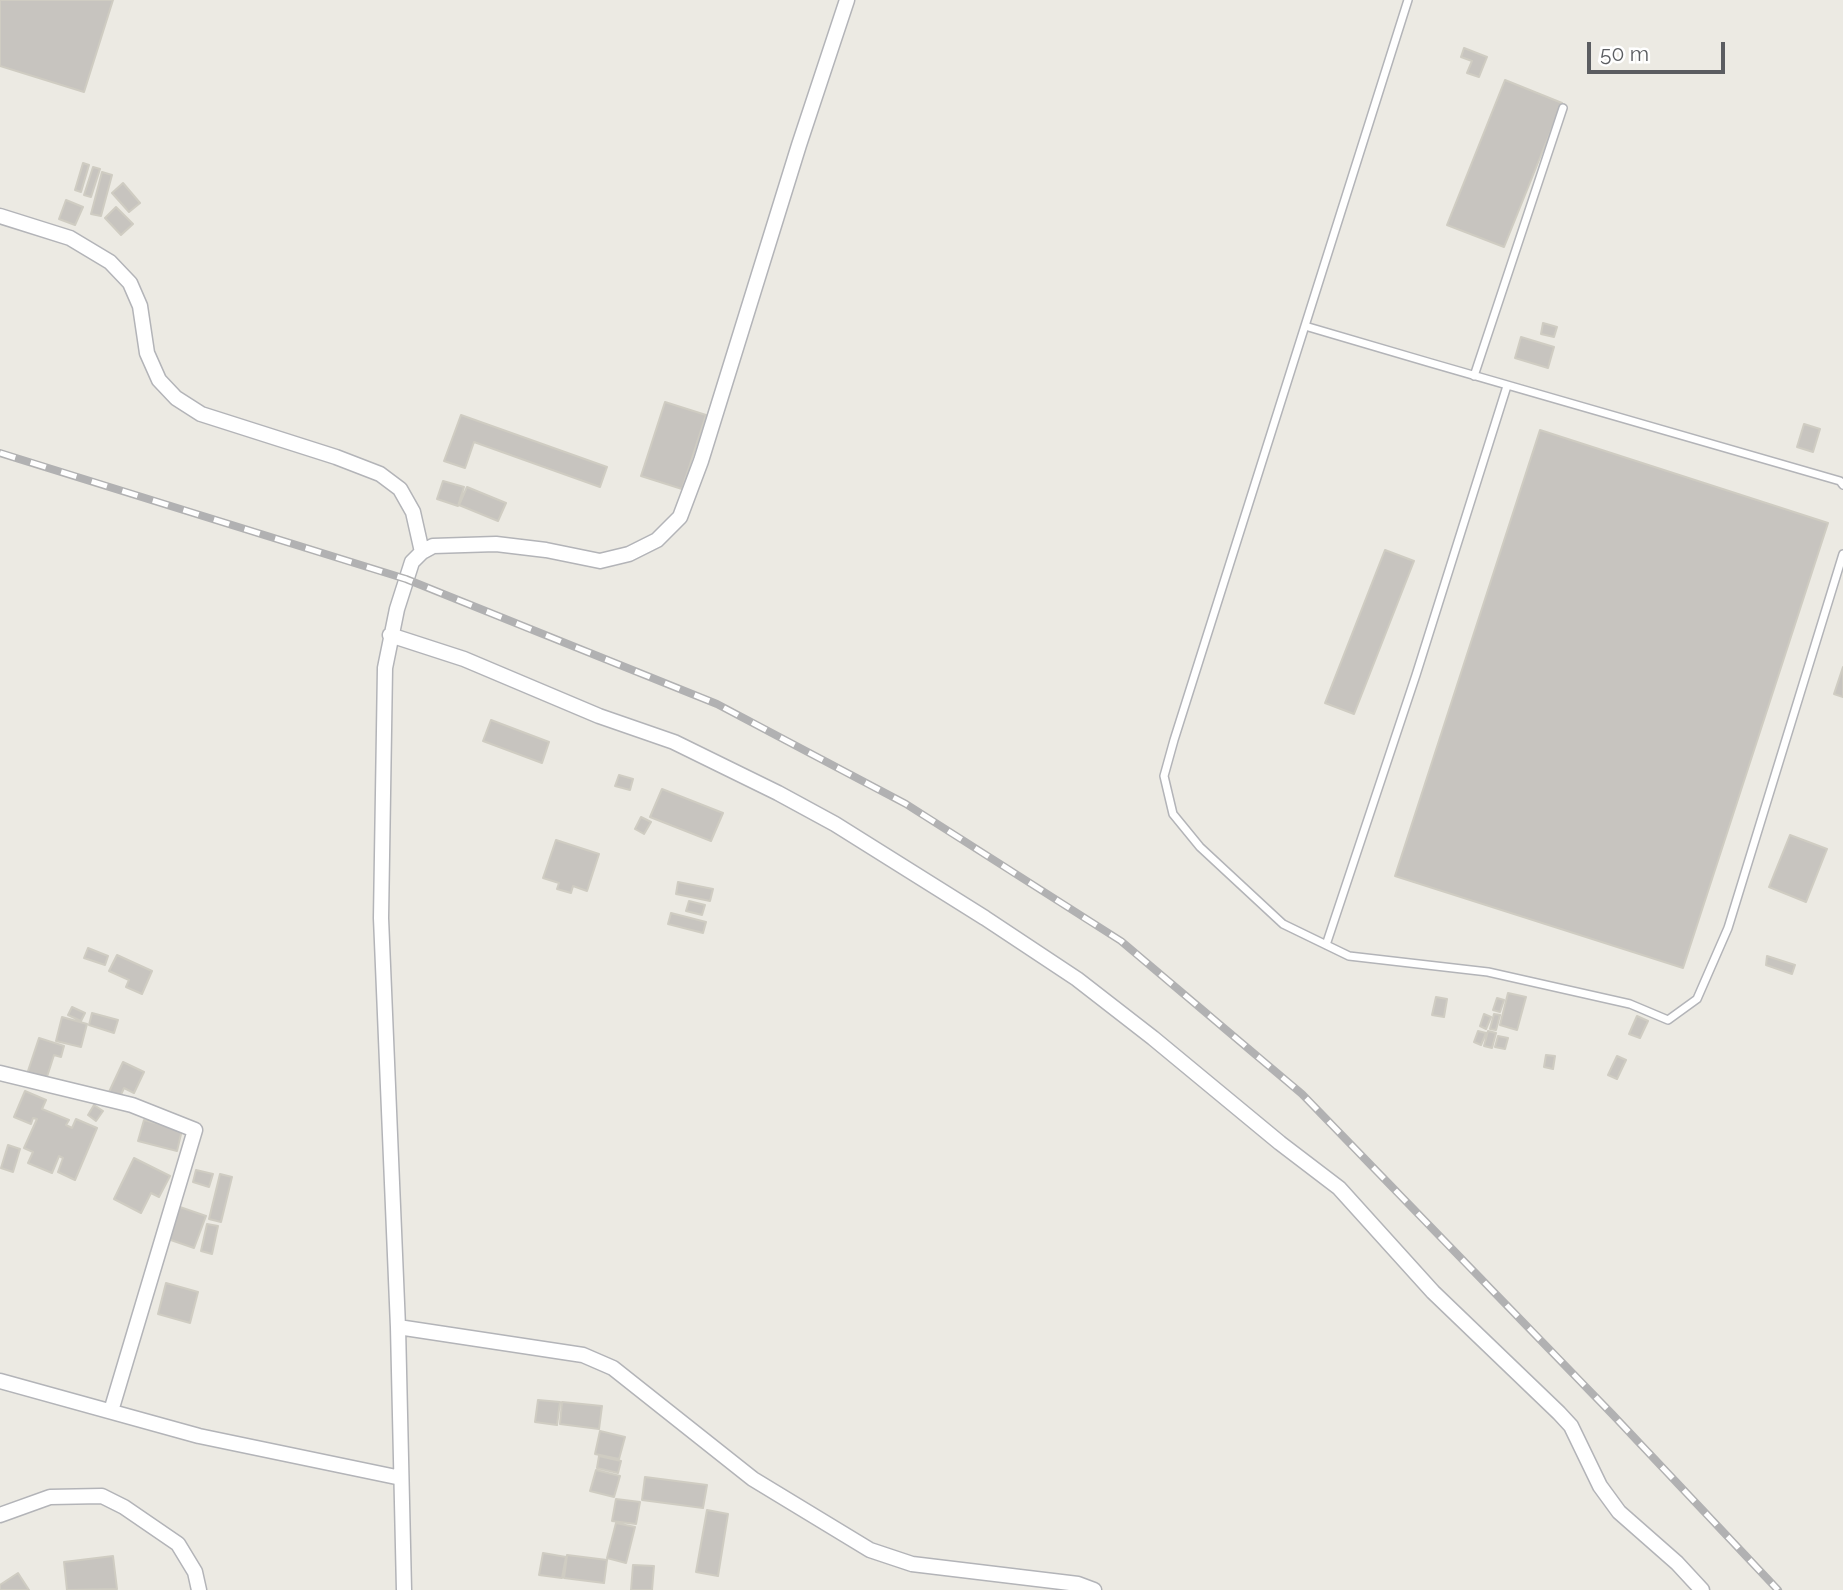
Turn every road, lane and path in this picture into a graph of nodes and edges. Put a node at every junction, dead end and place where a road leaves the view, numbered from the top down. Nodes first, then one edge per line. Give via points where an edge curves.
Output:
1 (847, 0) edge
2 (1408, 0) edge
3 (1563, 108) dead end
4 (0, 216) edge
5 (1305, 326) junction
6 (1474, 376) junction
7 (1507, 386) junction
8 (1843, 485) edge
9 (422, 552) junction
10 (1843, 554) edge
11 (390, 635) junction
12 (1326, 945) junction
13 (0, 1073) edge
14 (398, 1328) junction
15 (0, 1381) edge
16 (111, 1411) junction
17 (401, 1478) junction
18 (0, 1515) edge
19 (199, 1590) edge
20 (404, 1590) edge
21 (1094, 1590) edge
22 (1702, 1590) edge

1 - 9 street via 680,517 657,540 600,561 496,544 433,546
2 - 5 lane
3 - 6 lane
4 - 9 street via 70,238 110,262 130,283 140,306 147,353 159,380 176,398 201,414 380,474 400,489 413,512
5 - 6 lane
5 - 12 lane via 1164,776 1172,814 1200,847 1283,924
6 - 7 lane
7 - 8 lane
7 - 12 lane
9 - 11 street via 412,562
10 - 12 lane via 1727,928 1696,999 1687,1006 1668,1020 1630,1004 1489,972 1349,956
11 - 14 street via 385,668 381,918
11 - 22 street via 464,659 674,742 778,793 890,857 1077,979 1339,1188 1433,1292 1571,1426 1600,1486 1619,1512
13 - 16 street via 132,1105 195,1130
14 - 17 street
14 - 21 street via 583,1355 613,1368 753,1479 870,1550 912,1564 1078,1584
15 - 16 street
16 - 17 street via 199,1436
17 - 20 street
18 - 19 street via 50,1497 102,1496 178,1544 195,1572

